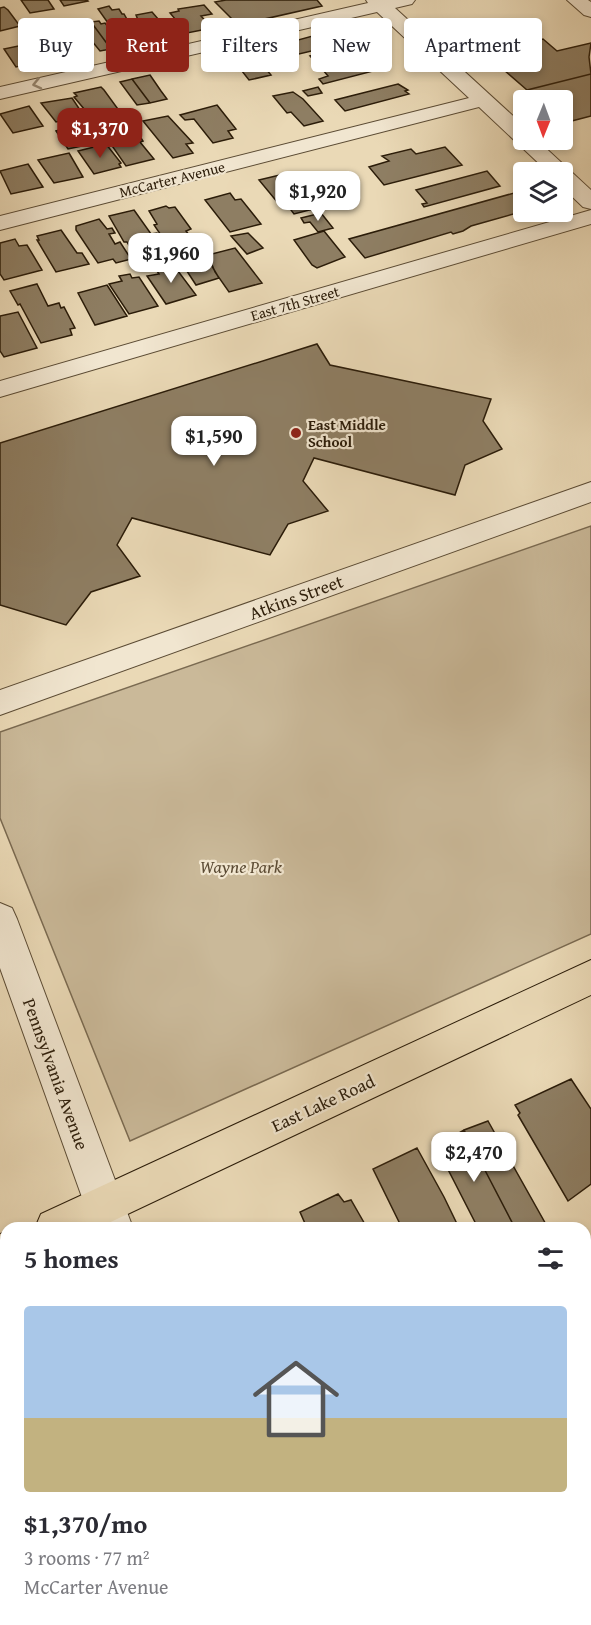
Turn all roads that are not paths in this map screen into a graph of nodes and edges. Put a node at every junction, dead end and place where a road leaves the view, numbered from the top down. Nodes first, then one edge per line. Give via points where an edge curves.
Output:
1 (406, 0) edge
2 (576, 0) edge
3 (378, 3) edge
4 (591, 11) edge
5 (0, 93) edge
6 (483, 100) junction
7 (513, 129) edge
8 (536, 150) edge
9 (548, 162) edge
10 (573, 185) edge
11 (591, 202) edge
12 (591, 217) edge
13 (0, 223) edge
14 (0, 389) edge
15 (591, 492) edge
16 (0, 703) edge
17 (0, 919) edge
18 (591, 977) edge
19 (108, 1217) edge
20 (84, 1222) edge

1 - 3 street
2 - 4 street
3 -> 5 street
3 - 6 street
6 - 7 street
6 - 13 street, McCarter Avenue
8 - 9 street
10 - 11 street
12 - 14 street, East 7th Street
15 - 16 street, Atkins Street
17 - 19 street, Pennsylvania Avenue
18 - 19 main road, East Lake Road
19 - 20 main road, East Lake Road

